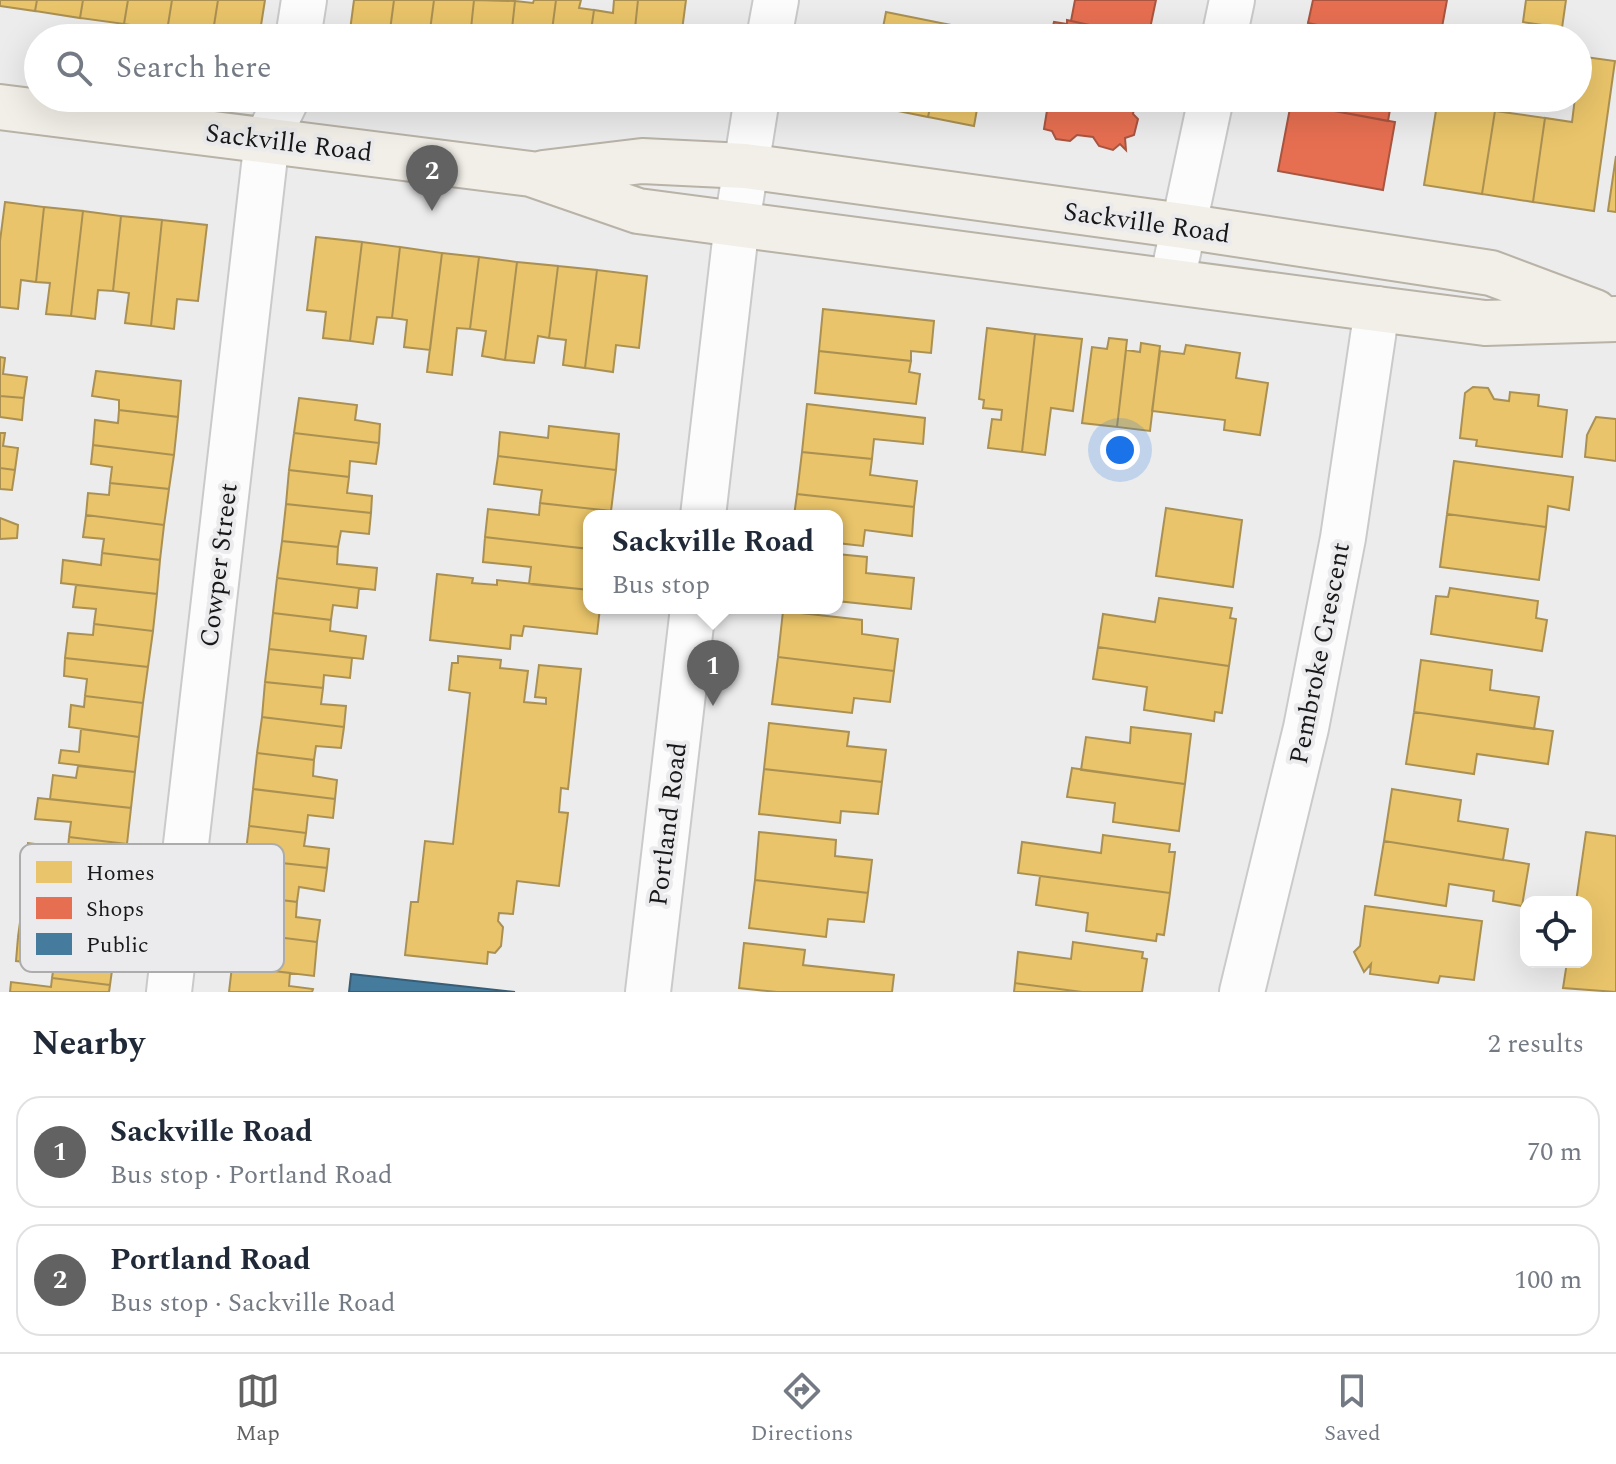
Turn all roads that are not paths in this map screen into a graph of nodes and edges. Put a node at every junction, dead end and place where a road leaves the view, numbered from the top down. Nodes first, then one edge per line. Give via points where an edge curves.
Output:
1 (304, 0) edge
2 (776, 0) edge
3 (1232, 0) edge
4 (300, 24) edge
5 (772, 24) edge
6 (1227, 24) edge
7 (0, 107) edge
8 (24, 110) edge
9 (42, 112) edge
10 (280, 112) edge
11 (755, 112) edge
12 (1208, 112) edge
13 (267, 139) junction
14 (745, 166) junction
15 (531, 174) junction
16 (737, 223) junction
17 (1183, 226) junction
18 (1172, 281) junction
19 (1377, 309) junction
20 (1614, 318) edge
21 (704, 510) edge
22 (692, 614) edge
23 (186, 844) edge
24 (171, 972) edge
25 (169, 992) edge
26 (648, 992) edge
27 (1242, 992) edge

1 - 4 street
2 - 5 street
3 - 6 street
7 - 8 main road, Sackville Road
9 - 13 main road, Sackville Road
10 - 13 street, Cowper Street
11 - 14 street
12 - 17 street
13 - 15 main road, Sackville Road
13 - 23 street, Cowper Street
14 - 15 main road, Sackville Road via 642,161
14 - 16 street
14 - 17 main road, Sackville Road
15 - 16 main road, Sackville Road via 638,211
16 - 18 main road, Sackville Road
16 - 21 street
17 - 18 street
17 - 20 main road, Sackville Road via 1491,273
18 - 19 main road, Sackville Road
19 - 20 main road, Sackville Road via 1485,323
19 - 27 street, Pembroke Crescent via 1343,538 1306,728
22 - 26 street, Portland Road
24 - 25 street, Cowper Street

